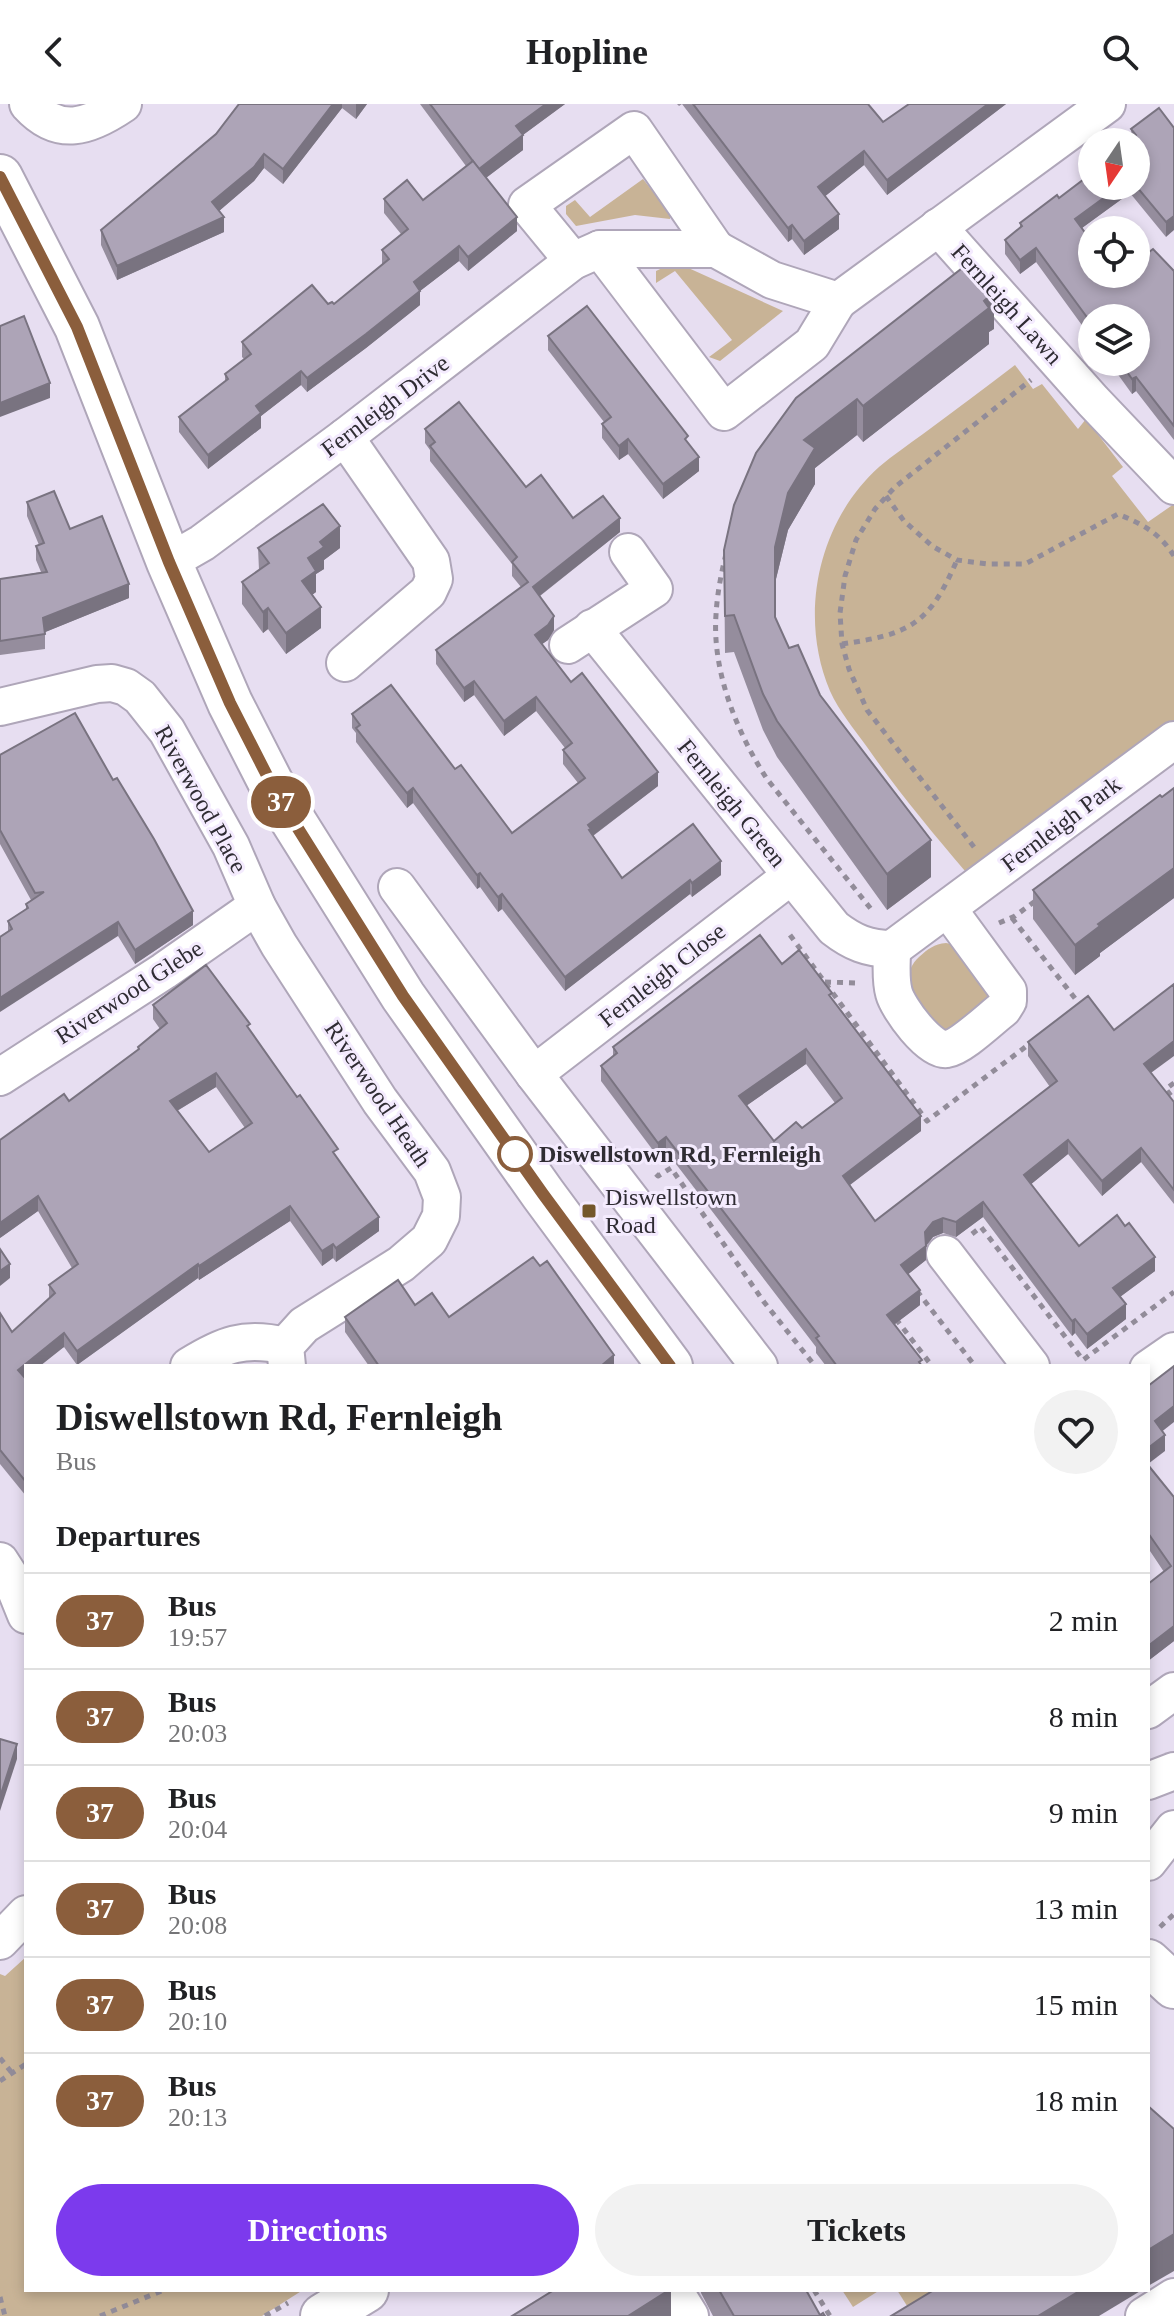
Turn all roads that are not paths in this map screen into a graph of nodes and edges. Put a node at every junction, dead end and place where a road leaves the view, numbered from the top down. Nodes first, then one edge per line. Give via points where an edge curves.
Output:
1 (28, 104) edge
2 (123, 104) edge
3 (1107, 104) edge
4 (0, 177) edge
5 (938, 227) junction
6 (716, 249) junction
7 (587, 255) junction
8 (838, 301) junction
9 (345, 437) junction
10 (1174, 486) edge
11 (628, 552) dead end
12 (169, 562) junction
13 (345, 663) dead end
14 (0, 707) edge
15 (1174, 740) edge
16 (791, 876) junction
17 (397, 887) dead end
18 (257, 906) junction
19 (948, 909) junction
20 (892, 949) junction
21 (534, 1074) junction
22 (0, 1077) edge
23 (945, 1254) dead end
24 (1174, 1351) edge
25 (286, 1356) edge
26 (192, 1364) edge
27 (669, 1364) edge
28 (757, 1364) edge
29 (1029, 1364) edge
30 (1150, 1368) edge
31 (0, 1561) edge
32 (24, 1610) edge
33 (1174, 1691) edge
34 (1150, 1709) edge
35 (1174, 1771) edge
36 (1150, 1780) edge
37 (1174, 1829) edge
38 (1150, 1859) edge
39 (24, 1916) edge
40 (0, 1941) edge
41 (1150, 1964) edge
42 (1174, 1986) edge
43 (363, 2292) edge
44 (675, 2292) edge
45 (1174, 2297) edge
46 (323, 2316) edge
47 (690, 2316) edge
48 (1144, 2316) edge

1 - 2 street via 47,121 70,127
3 - 5 street
4 - 12 street via 77,327
5 - 8 street
5 - 10 street, Fernleigh Lawn
6 - 7 street
6 - 7 street via 634,130 527,205
6 - 8 street via 772,280
7 - 8 street via 724,412 812,344
7 - 9 street, Fernleigh Drive
9 - 12 street, Fernleigh Drive
9 - 13 street via 431,561 434,579 428,592
11 - 16 street, Fernleigh Green via 654,589 580,636
12 - 27 street via 230,703 277,795 335,890 403,996
14 - 18 street, Riverwood Place via 97,684 126,687 140,697 167,731 231,846
15 - 19 street, Fernleigh Park
16 - 20 street, Fernleigh Green via 847,938
16 - 21 street, Fernleigh Close
17 - 21 street
18 - 22 street, Riverwood Glebe
18 - 25 street, Riverwood Heath via 380,1101 432,1171 442,1197 441,1216 429,1240 401,1264 304,1325
19 - 20 street, Fernleigh Park
19 - 20 street via 1008,991 1003,1009 950,1049 930,1044 898,1003
21 - 28 street
23 - 29 street
24 - 30 street
25 - 26 street via 253,1342 219,1347
31 - 32 street
33 - 34 street
35 - 36 street
37 - 38 street
39 - 40 street
41 - 42 street
43 - 46 street
44 - 47 street
45 - 48 street

